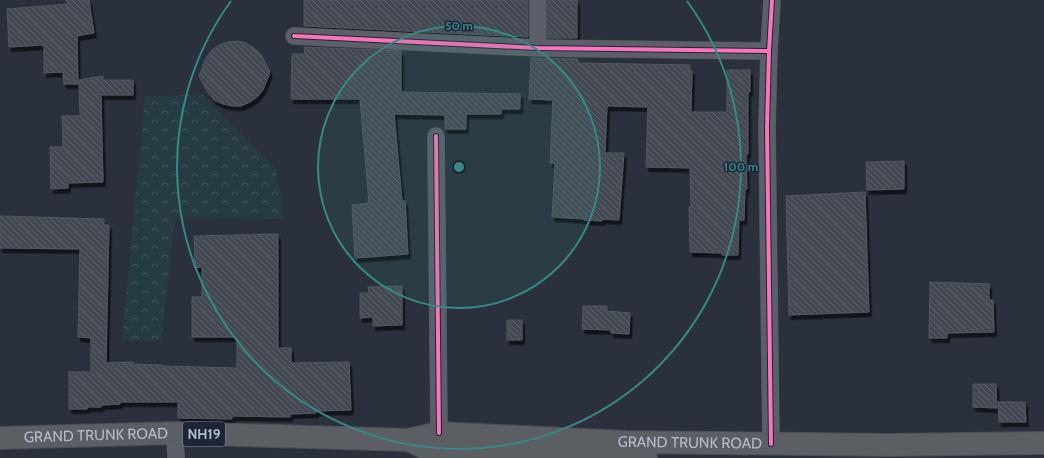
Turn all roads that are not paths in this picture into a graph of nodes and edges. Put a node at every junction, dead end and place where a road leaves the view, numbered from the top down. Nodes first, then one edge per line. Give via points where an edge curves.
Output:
1 (538, 0) edge
2 (772, 0) edge
3 (294, 36) dead end
4 (538, 48) junction
5 (769, 51) junction
6 (436, 136) dead end
7 (174, 433) junction
8 (439, 433) junction
9 (0, 438) edge
10 (408, 440) junction
11 (771, 444) junction
12 (1044, 444) edge
13 (176, 458) edge
14 (646, 458) edge
15 (1040, 458) edge
16 (1044, 458) edge

1 - 4 street
2 - 5 street
3 - 4 street
4 - 5 street
5 - 11 street via 767,127
6 - 8 street
7 - 9 highway, GRAND TRUNK ROAD / NH19
7 - 10 highway, GRAND TRUNK ROAD / NH19
7 - 13 street
8 - 10 highway, GRAND TRUNK ROAD / NH19
8 - 11 highway, GRAND TRUNK ROAD / NH19 via 626,442
10 - 14 highway, GRAND TRUNK ROAD / NH19 via 438,454
11 - 12 highway, GRAND TRUNK ROAD / NH19
15 - 16 highway

